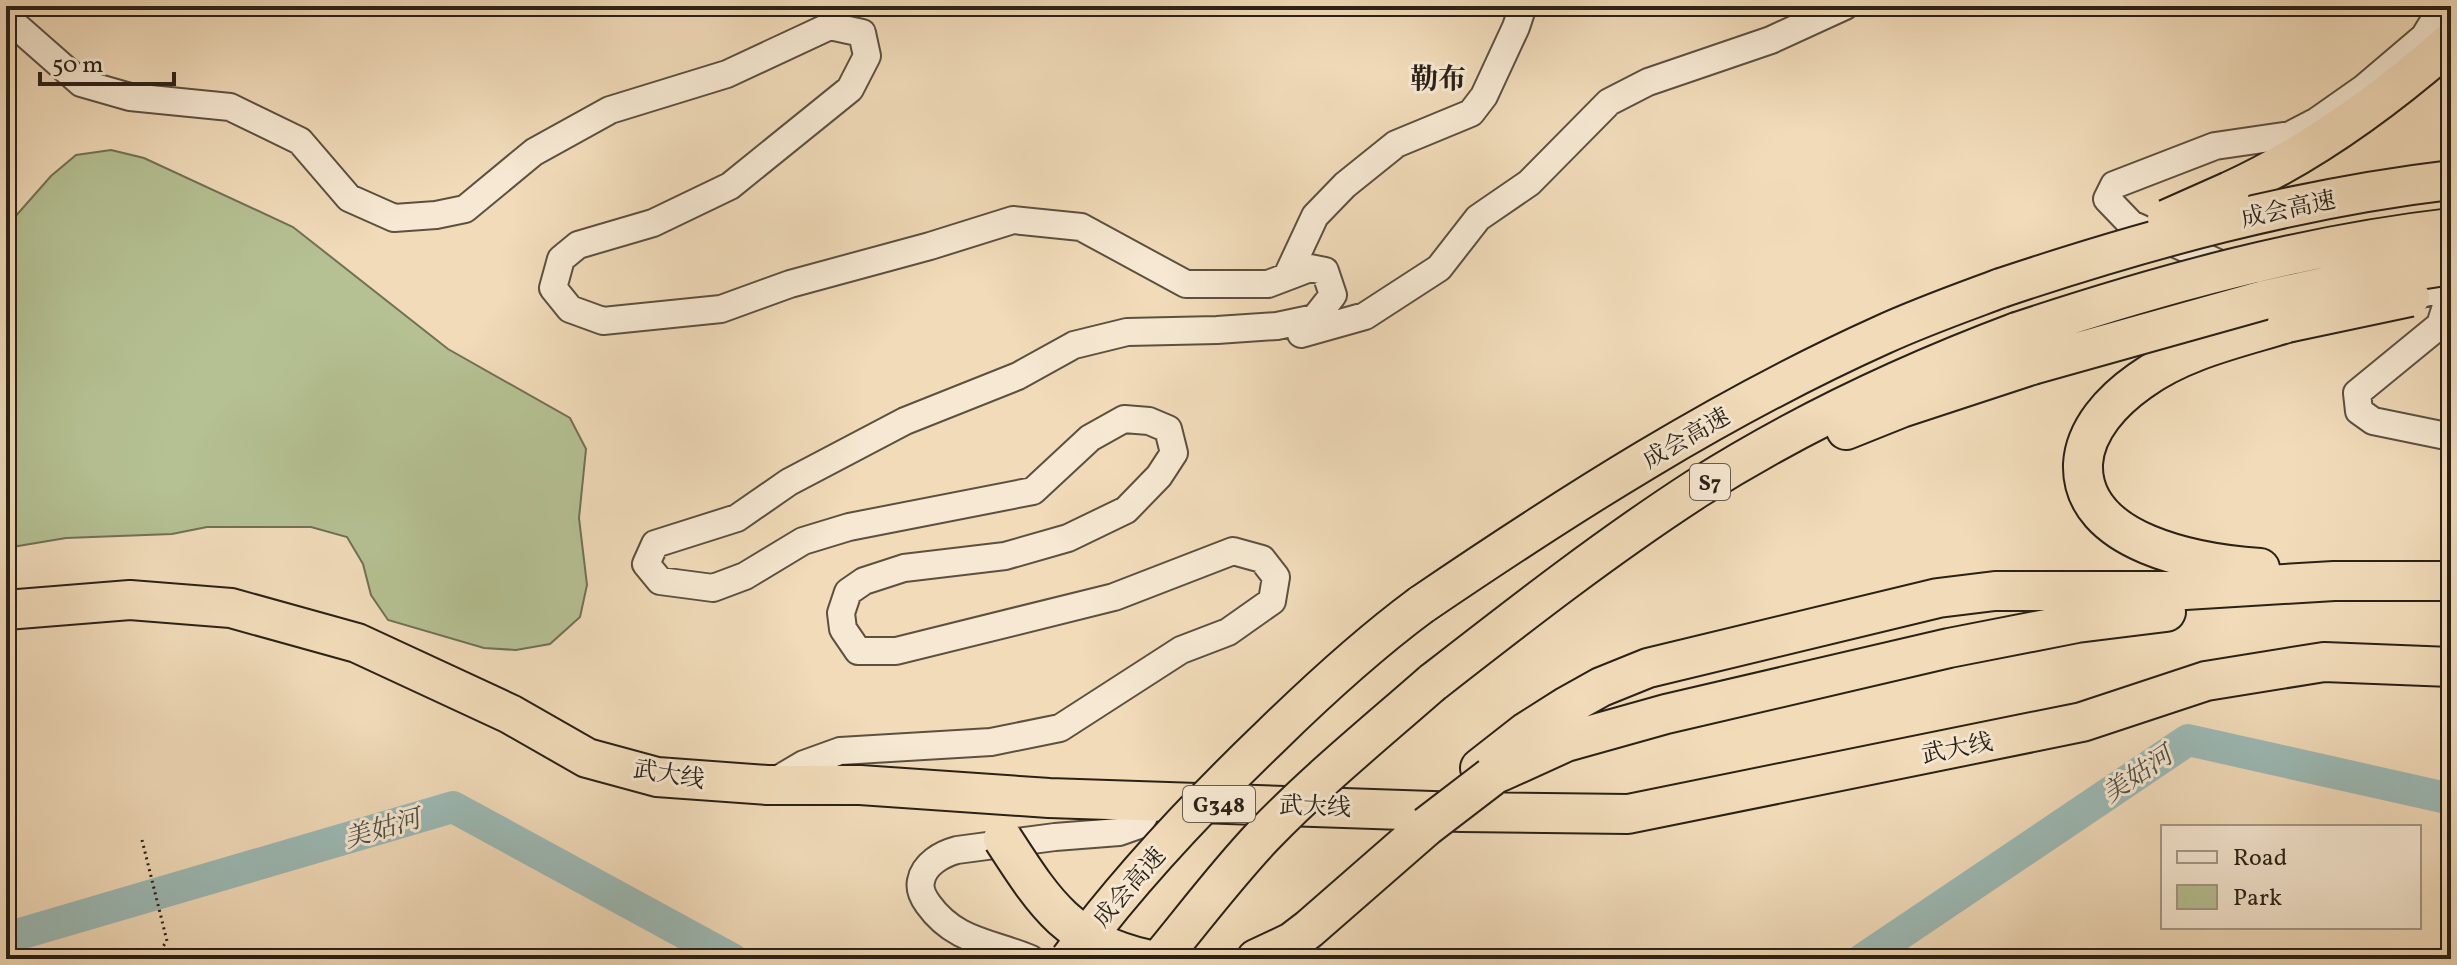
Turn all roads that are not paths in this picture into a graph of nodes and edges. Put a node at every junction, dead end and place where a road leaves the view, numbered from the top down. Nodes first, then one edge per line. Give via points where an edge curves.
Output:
1 (1523, 6) edge
2 (1845, 6) edge
3 (2443, 6) edge
4 (6, 17) edge
5 (2451, 42) edge
6 (2451, 180) edge
7 (2451, 228) edge
8 (2451, 265) edge
9 (1287, 276) junction
10 (2015, 283) junction
11 (2451, 291) edge
12 (1217, 330) junction
13 (2024, 348) junction
14 (2451, 437) edge
15 (2435, 580) edge
16 (2451, 602) edge
17 (6, 610) edge
18 (2451, 667) edge
19 (1485, 772) junction
20 (767, 785) junction
21 (974, 793) junction
22 (1146, 801) junction
23 (1031, 959) edge
24 (1070, 959) edge
25 (1146, 959) edge
26 (1160, 959) edge
27 (1256, 959) edge

1 - 9 street via 1484,96 1471,113 1396,144 1345,185 1315,216
2 - 12 street via 1609,102 1529,183 1478,218 1439,268 1365,316 1264,345
3 - 14 street via 2424,37 2317,121 2290,135 2215,146 2114,185 2107,199 2131,224 2307,303 2353,314 2435,290 2448,300 2440,325 2357,393 2359,411 2373,421
4 - 9 street via 81,83 130,97 230,107 300,141 349,198 394,218 465,209 534,152 610,110 727,74 830,26 862,33 867,56 850,89 730,186 653,223 578,245 561,259 553,288 570,309 603,321 721,309 1013,220 1081,227 1186,284 1268,284
5 - 10 highway, bridge via 2396,88 2300,154 2230,191
6 - 10 highway, 成会高速 / S7, bridge via 2267,212 2098,255
7 - 13 highway, 成会高速, bridge via 2278,258 2111,301
8 - 13 highway, bridge
9 - 12 street via 1310,268 1325,271 1333,295 1315,318
10 - 24 highway, 成会高速 / S7, bridge via 1883,334 1744,403 1531,530 1421,605 1340,670 1226,779 1137,875
11 - 15 highway, bridge via 2287,323 2155,371 2116,401 2096,425 2086,445 2083,470 2092,503 2109,522 2169,552 2252,568
12 - 20 street via 1127,332 1074,345 1018,376 905,421 789,482 737,518 655,544 646,564 660,581 713,588 745,576 803,541 849,527 1033,491 1090,438 1124,419 1168,429 1174,453 1126,510 1068,538 1005,556 904,568 864,581 848,592 841,613 843,629 858,651 896,651 1114,597 1233,551 1262,559 1276,577 1272,601 1258,613 1228,632 1181,650 1060,728 991,742 840,751
13 - 26 highway, bridge via 1901,408 1730,480 1612,548 1432,683 1311,788
15 - 19 highway via 2169,591 1995,591 1938,598 1648,668 1601,687 1526,732
16 - 19 highway via 2239,606 2077,623 1949,648 1613,729
17 - 20 highway, 武大线 / G348 via 130,600 231,608 357,643 510,714 587,758 657,777
18 - 22 highway, 武大线 / G348 via 2324,662 2206,681 2082,722 1628,814
19 - 27 highway, bridge via 1319,922
20 - 21 highway, 武大线 / G348
21 - 22 highway, 武大线 / G348
21 - 25 highway, bridge via 1047,904 1071,928
22 - 23 street via 1139,825 1119,832 957,850 923,871 924,898 939,918 963,935

